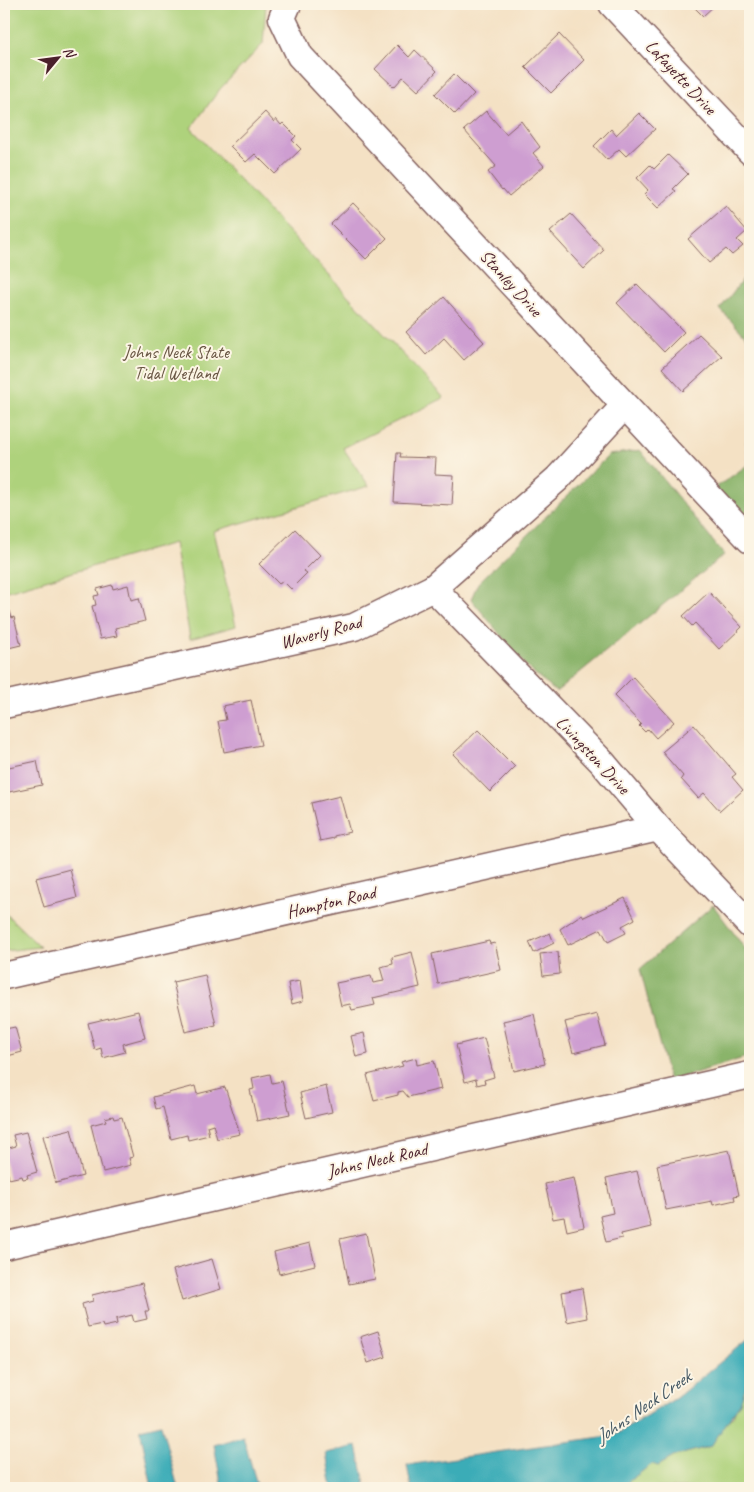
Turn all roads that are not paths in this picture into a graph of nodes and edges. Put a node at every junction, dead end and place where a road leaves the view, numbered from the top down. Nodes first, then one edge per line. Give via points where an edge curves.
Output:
1 (612, 4) edge
2 (286, 11) edge
3 (750, 151) edge
4 (624, 406) junction
5 (750, 540) edge
6 (433, 588) junction
7 (4, 705) edge
8 (658, 828) junction
9 (750, 925) edge
10 (4, 976) edge
11 (750, 1075) edge
12 (4, 1246) edge

1 - 3 street, Lafayette Drive
2 - 4 street, Stanley Drive via 300,56
4 - 5 street, Stanley Drive
4 - 6 street, Waverly Road via 557,478
6 - 7 street, Waverly Road via 354,627
6 - 8 street, Livingston Drive via 602,762
8 - 9 street, Livingston Drive
8 - 10 street, Hampton Road
11 - 12 street, Johns Neck Road

